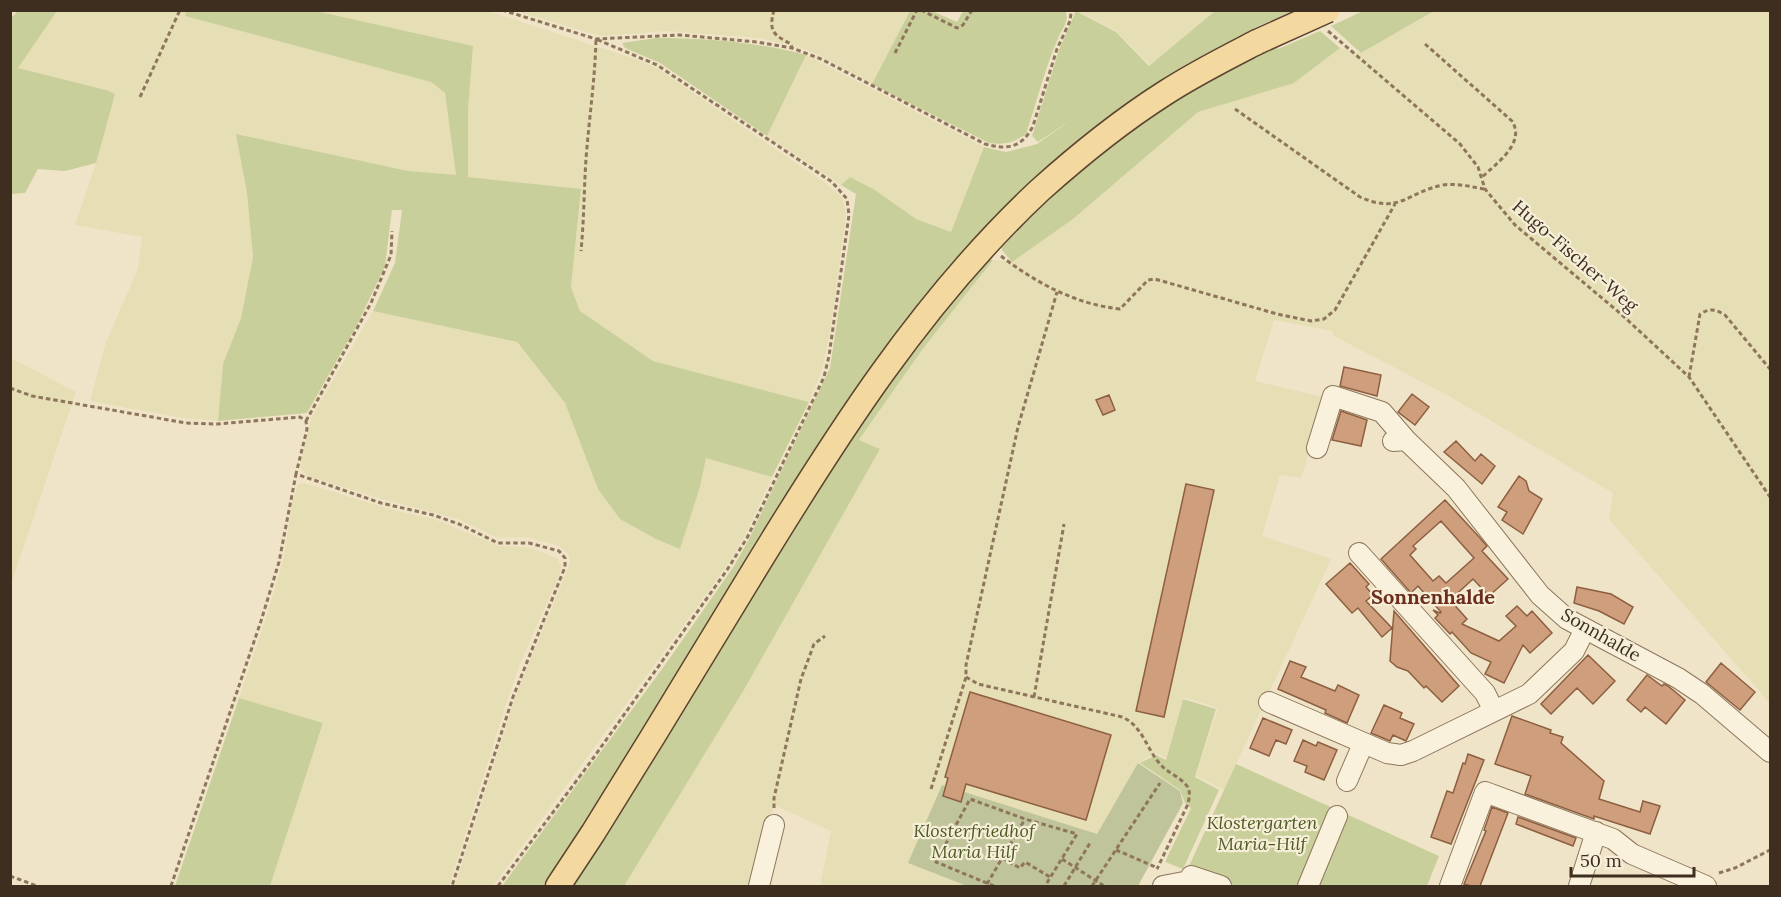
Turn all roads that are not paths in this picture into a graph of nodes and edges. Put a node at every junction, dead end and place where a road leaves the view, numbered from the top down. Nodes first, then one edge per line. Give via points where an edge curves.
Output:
1 (1327, 19) edge
2 (1317, 448) dead end
3 (1359, 553) dead end
4 (1585, 629) junction
5 (1269, 702) dead end
6 (1494, 711) junction
7 (1363, 744) junction
8 (1770, 752) edge
9 (1347, 781) dead end
10 (1337, 816) dead end
11 (774, 825) road end
12 (1596, 832) junction
13 (1158, 877) edge
14 (1709, 880) edge
15 (1202, 881) edge
16 (558, 886) edge
17 (759, 886) edge
18 (1308, 886) edge
19 (1450, 886) edge
20 (1579, 886) edge

1 - 16 main road, bridge via 1257,42 1200,72 1090,147 1040,191 926,313 831,448
2 - 4 street, Sonnhalde via 1333,396 1382,412 1399,441 1456,488 1540,595
3 - 6 street via 1485,693
4 - 6 street via 1574,651 1548,678 1529,694
4 - 8 street, Sonnhalde via 1678,678
5 - 7 street
6 - 7 street via 1401,755
7 - 9 street
10 - 18 street
11 - 17 street
12 - 14 street via 1613,839 1632,855
12 - 19 street via 1485,792
12 - 20 street
13 - 15 street

